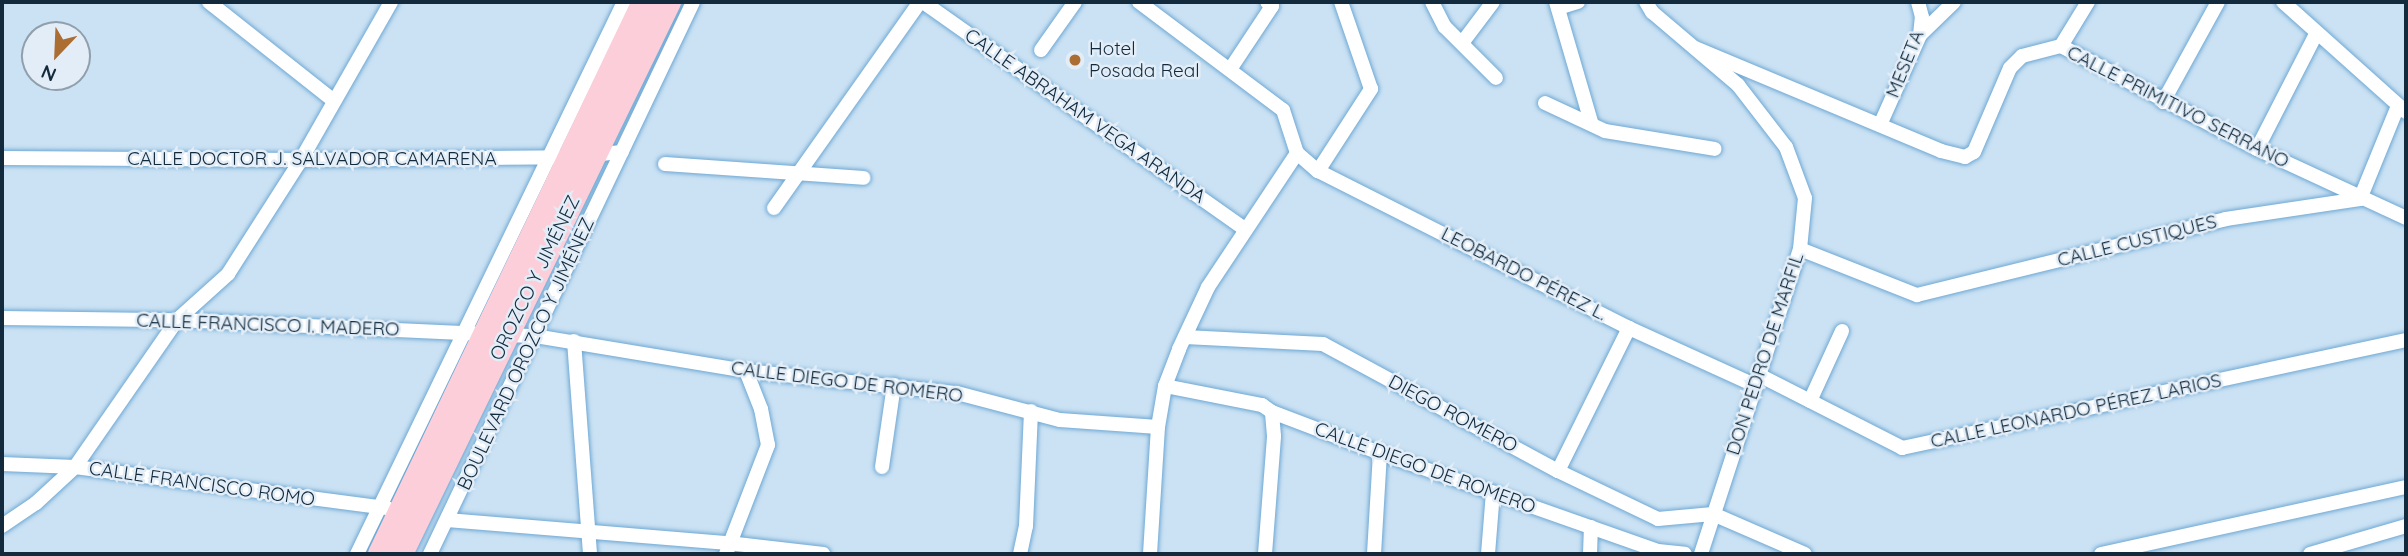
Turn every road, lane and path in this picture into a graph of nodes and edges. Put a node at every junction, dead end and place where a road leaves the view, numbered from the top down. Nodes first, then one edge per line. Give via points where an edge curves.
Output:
1 (209, 2) edge
2 (391, 2) edge
3 (624, 2) edge
4 (644, 2) edge
5 (669, 2) edge
6 (693, 2) edge
7 (922, 2) edge
8 (1075, 2) edge
9 (1139, 2) edge
10 (1267, 2) edge
11 (1341, 2) edge
12 (1432, 2) edge
13 (1493, 2) edge
14 (1578, 2) edge
15 (1646, 2) edge
16 (1918, 2) edge
17 (1954, 2) edge
18 (2088, 2) edge
19 (2218, 2) edge
20 (2283, 2) edge
21 (1557, 5) edge
22 (2316, 34) junction
23 (1920, 35) junction
24 (1462, 43) junction
25 (2062, 46) junction
26 (1695, 48) junction
27 (1041, 50) dead end
28 (1231, 68) junction
29 (1496, 78) dead end
30 (334, 101) junction
31 (2163, 102) junction
32 (1545, 103) dead end
33 (2402, 109) edge
34 (1591, 122) junction
35 (1880, 125) junction
36 (1715, 149) dead end
37 (2257, 149) junction
38 (622, 152) junction
39 (1297, 153) junction
40 (584, 156) junction
41 (2, 158) edge
42 (301, 160) junction
43 (547, 160) junction
44 (665, 164) dead end
45 (1318, 171) junction
46 (801, 172) junction
47 (864, 178) dead end
48 (2360, 199) junction
49 (774, 208) dead end
50 (2406, 218) edge
51 (1246, 230) junction
52 (1800, 248) junction
53 (2, 318) edge
54 (177, 320) junction
55 (1629, 328) junction
56 (1842, 331) dead end
57 (462, 332) junction
58 (498, 333) junction
59 (535, 335) junction
60 (1185, 337) junction
61 (2406, 340) edge
62 (574, 341) junction
63 (746, 371) junction
64 (1758, 381) junction
65 (894, 385) junction
66 (1166, 386) junction
67 (1810, 401) junction
68 (1031, 411) junction
69 (1272, 412) junction
70 (1158, 427) junction
71 (1380, 453) junction
72 (2, 464) edge
73 (75, 467) junction
74 (882, 467) dead end
75 (1558, 471) junction
76 (2406, 487) edge
77 (1493, 492) junction
78 (391, 508) junction
79 (1713, 514) junction
80 (447, 520) junction
81 (2, 526) edge
82 (2406, 526) edge
83 (1591, 527) junction
84 (590, 532) junction
85 (727, 549) edge
86 (357, 554) edge
87 (380, 554) edge
88 (401, 554) edge
89 (430, 554) edge
90 (590, 554) edge
91 (823, 554) edge
92 (1020, 554) edge
93 (1150, 554) edge
94 (1265, 554) edge
95 (1374, 554) edge
96 (1488, 554) edge
97 (1590, 554) edge
98 (1685, 554) edge
99 (1701, 554) edge
100 (1805, 554) edge
101 (2101, 554) edge
102 (2311, 554) edge

1 - 30 street
2 - 30 street
3 - 43 street, OROZCO Y JIMÉNEZ
4 - 40 highway, OROZCO Y JIMÉNEZ
5 - 40 highway, OROZCO Y JIMÉNEZ
6 - 38 street, BOULEVARD OROZCO Y JIMÉNEZ
7 - 46 street
7 - 51 street, CALLE ABRAHAM VEGA ARANDA
8 - 27 street
9 - 28 street
10 - 28 street via 1272,6
11 - 45 street via 1371,89
12 - 24 street via 1445,27
13 - 24 street
14 - 21 street
15 - 26 street, DON PEDRO DE MARFIL via 1651,12
16 - 23 street, MESETA
17 - 23 street
18 - 25 street
19 - 31 street
20 - 22 street
21 - 34 street
22 - 33 street
22 - 37 street
23 - 35 street, MESETA
24 - 29 street
25 - 31 street, CALLE PRIMITIVO SERRANO
25 - 35 street, CALLE PRIMITIVO SERRANO via 2022,56 2010,68 1974,152 1965,157
26 - 35 street, CALLE PRIMITIVO SERRANO
26 - 52 street, DON PEDRO DE MARFIL via 1738,85 1786,147 1805,198
28 - 39 street via 1283,110
30 - 42 street
31 - 37 street, CALLE PRIMITIVO SERRANO
32 - 34 street
33 - 48 street
34 - 36 street via 1605,131
37 - 48 street, CALLE PRIMITIVO SERRANO
38 - 40 street, CALLE DOCTOR J. SALVADOR CAMARENA
38 - 59 street, BOULEVARD OROZCO Y JIMÉNEZ
39 - 45 street, LEOBARDO PÉREZ L.
39 - 51 street
40 - 43 street, CALLE DOCTOR J. SALVADOR CAMARENA
40 - 58 highway, OROZCO Y JIMÉNEZ
41 - 42 street, CALLE DOCTOR J. SALVADOR CAMARENA
42 - 43 street, CALLE DOCTOR J. SALVADOR CAMARENA
42 - 54 street via 228,274
43 - 57 street, OROZCO Y JIMÉNEZ
44 - 46 street
45 - 55 street, LEOBARDO PÉREZ L.
46 - 47 street
46 - 49 street
48 - 50 street, CALLE PRIMITIVO SERRANO
48 - 52 street, CALLE CUSTIQUES via 2226,219 1917,295
51 - 60 street via 1208,286
52 - 64 street, DON PEDRO DE MARFIL
53 - 54 street, CALLE FRANCISCO I. MADERO
54 - 57 street, CALLE FRANCISCO I. MADERO
54 - 73 street
55 - 64 street, LEOBARDO PÉREZ L.
55 - 75 street
56 - 67 street
57 - 58 street, CALLE FRANCISCO I. MADERO
57 - 78 street, OROZCO Y JIMÉNEZ
58 - 59 street, CALLE FRANCISCO I. MADERO
58 - 78 highway, OROZCO Y JIMÉNEZ
58 - 88 highway, OROZCO Y JIMÉNEZ
59 - 62 street, CALLE DIEGO DE ROMERO
59 - 80 street, BOULEVARD OROZCO Y JIMÉNEZ
60 - 66 street
60 - 75 street, DIEGO ROMERO via 1323,344
61 - 67 street, CALLE LEONARDO PÉREZ LARIOS via 1902,448
62 - 63 street, CALLE DIEGO DE ROMERO
62 - 84 street
63 - 65 street, CALLE DIEGO DE ROMERO
63 - 85 street via 768,445
64 - 67 street, CALLE LEONARDO PÉREZ LARIOS
64 - 79 street, DON PEDRO DE MARFIL
65 - 68 street, CALLE DIEGO DE ROMERO via 957,393
65 - 74 street
66 - 69 street, CALLE DIEGO DE ROMERO via 1262,405
66 - 70 street
68 - 70 street, CALLE DIEGO DE ROMERO via 1060,420
68 - 92 street via 1026,526
69 - 71 street, CALLE DIEGO DE ROMERO
69 - 94 street
70 - 93 street
71 - 77 street, CALLE DIEGO DE ROMERO
71 - 95 street
72 - 73 street, CALLE FRANCISCO ROMO
73 - 78 street, CALLE FRANCISCO ROMO
73 - 81 street
75 - 79 street, DIEGO ROMERO via 1658,519
76 - 101 street
77 - 83 street, CALLE DIEGO DE ROMERO
77 - 96 street
78 - 86 street, OROZCO Y JIMÉNEZ
78 - 87 highway, OROZCO Y JIMÉNEZ
79 - 99 street, DON PEDRO DE MARFIL
79 - 100 street
80 - 84 street
80 - 89 street, BOULEVARD OROZCO Y JIMÉNEZ
82 - 102 street
83 - 97 street
83 - 98 street, CALLE DIEGO DE ROMERO via 1658,551
84 - 85 street
84 - 90 street
85 - 91 street

